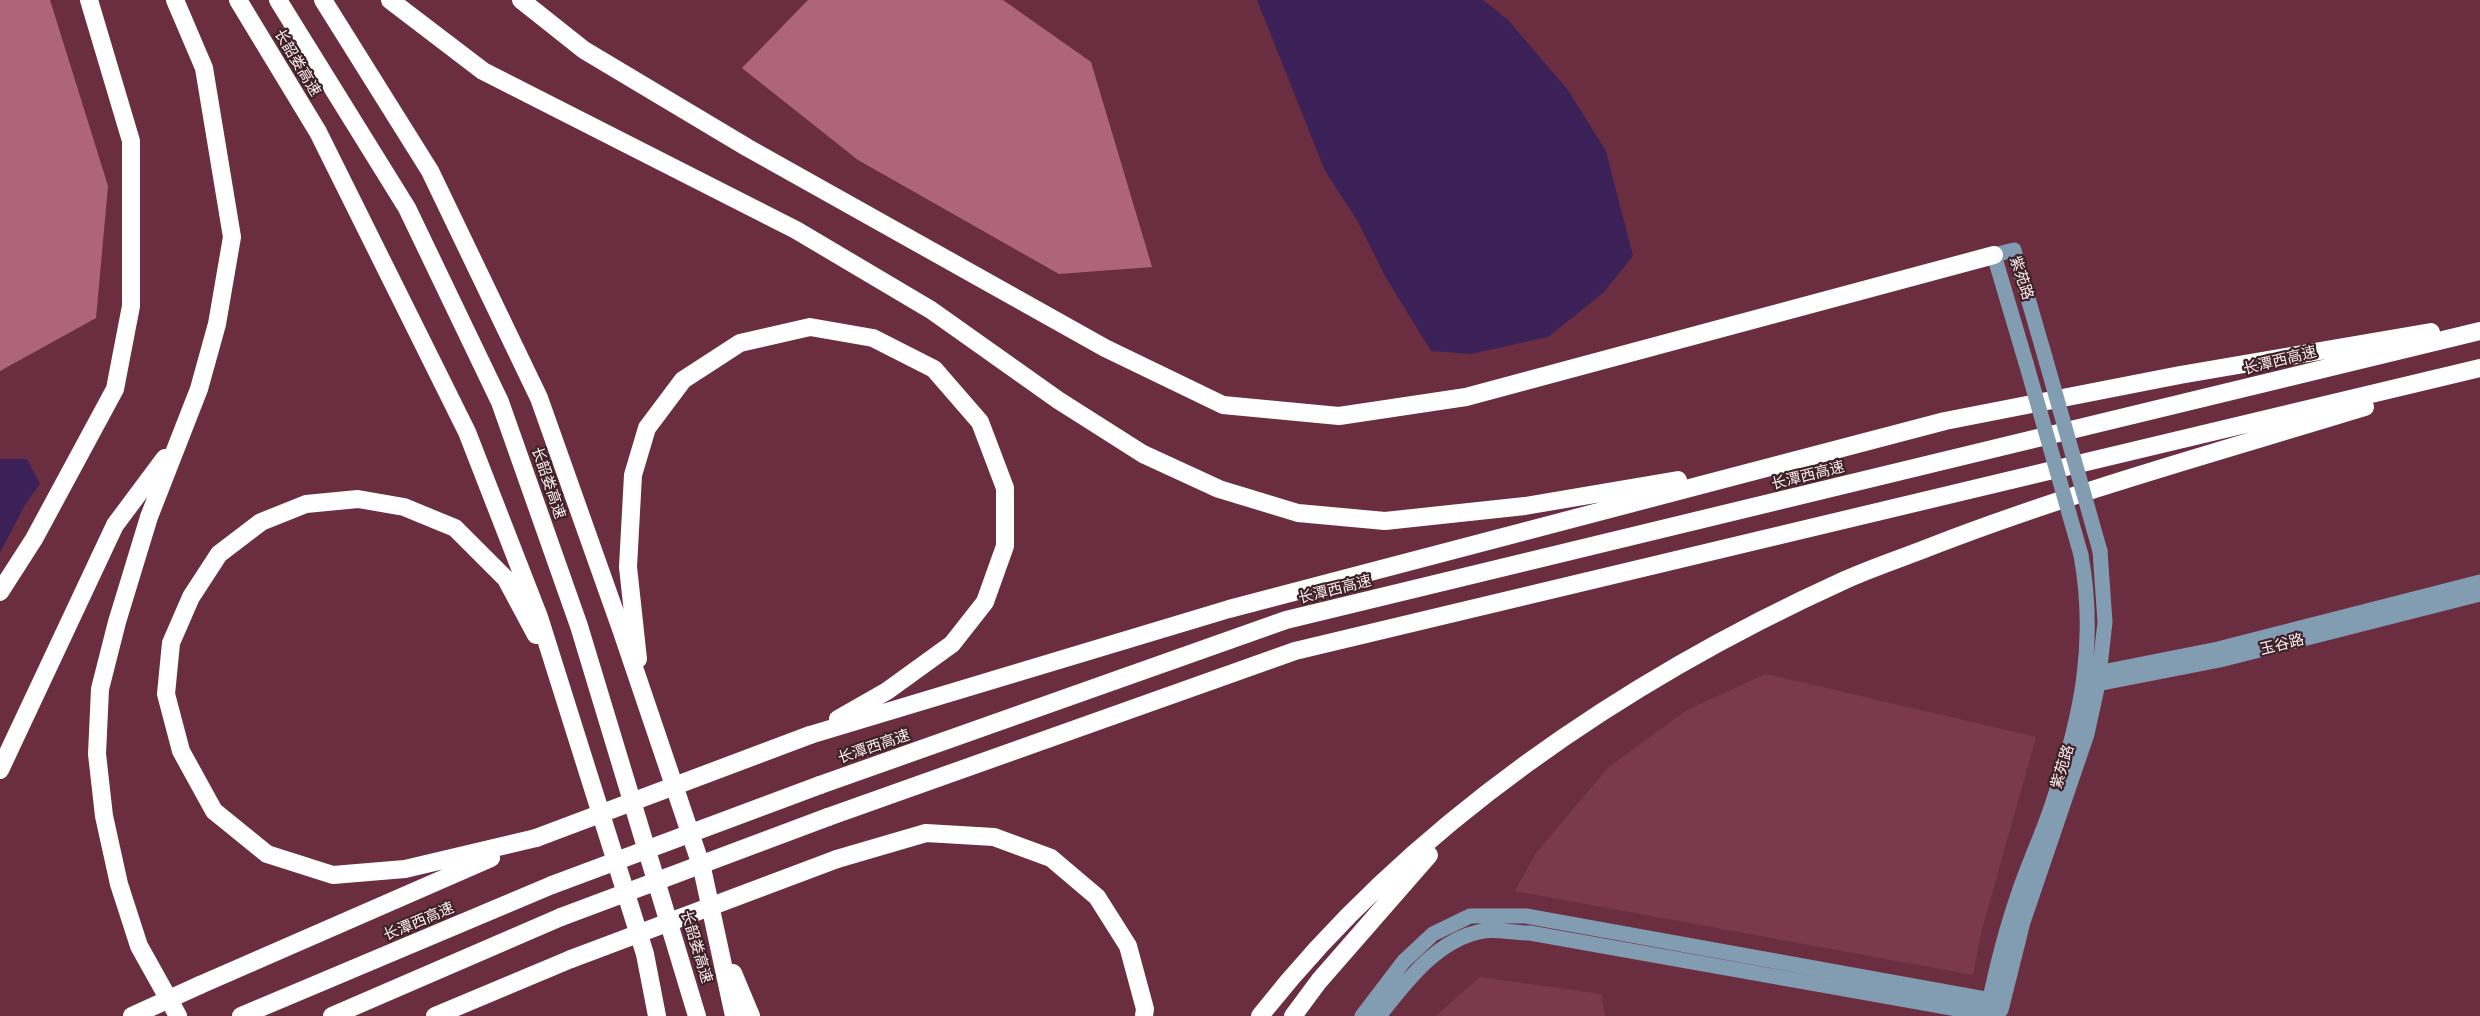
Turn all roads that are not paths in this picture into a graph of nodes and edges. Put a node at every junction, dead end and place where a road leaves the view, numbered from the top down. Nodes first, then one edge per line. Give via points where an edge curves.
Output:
1 (89, 0) edge
2 (175, 0) edge
3 (238, 0) edge
4 (278, 0) edge
5 (323, 0) edge
6 (390, 0) edge
7 (521, 0) edge
8 (1994, 255) junction
9 (2480, 323) edge
10 (2480, 331) edge
11 (2480, 370) edge
12 (179, 439) junction
13 (1812, 457) junction
14 (2480, 582) edge
15 (0, 592) edge
16 (2480, 594) edge
17 (557, 676) junction
18 (2099, 678) junction
19 (2084, 681) junction
20 (643, 699) junction
21 (810, 735) junction
22 (0, 770) edge
23 (1472, 806) junction
24 (536, 838) junction
25 (715, 926) junction
26 (1993, 1011) edge
27 (132, 1016) edge
28 (178, 1016) edge
29 (241, 1016) edge
30 (332, 1016) edge
31 (435, 1016) edge
32 (657, 1016) edge
33 (697, 1016) edge
34 (734, 1016) edge
35 (751, 1016) edge
36 (1144, 1016) edge
37 (1260, 1016) edge
38 (1293, 1016) edge
39 (1362, 1016) edge
40 (1379, 1016) edge

1 - 15 highway via 131,141 131,306 115,389 34,539
2 - 12 highway via 204,68 232,237 218,324
3 - 17 highway, 长韶娄高速 via 318,132 467,432 539,616
4 - 33 highway, 长韶娄高速 via 407,208 500,402 579,626
5 - 20 highway via 430,171 539,398
6 - 13 highway via 483,71 796,230 931,310 1058,400 1143,454 1219,489 1298,513 1385,521 1525,506
7 - 8 highway via 584,50 748,148 1105,348 1223,405 1339,416 1466,397
8 - 18 street, 紫苑路, bridge via 2014,250 2100,551 2105,622
8 - 19 street, 紫苑路, bridge via 2081,555 2089,631
9 - 13 highway via 1945,421
10 - 29 highway, 长潭西高速, bridge via 1286,620 820,785 552,885
11 - 23 highway via 2013,515 1847,579 1716,643 1611,705
11 - 30 highway, bridge via 1295,651 828,817 561,917
12 - 22 highway via 115,525
12 - 28 highway via 149,517 117,622 100,689 97,754 104,816 119,884 140,946
13 - 21 highway via 1229,609
14 - 18 street, 玉谷路
16 - 18 street, 玉谷路 via 2220,660
17 - 24 highway via 506,579 455,528 404,507 358,500 306,504 261,522 219,554 191,597 171,643 165,694 181,751 214,811 267,854 333,874 405,869
17 - 32 highway, 长韶娄高速 via 645,954
18 - 19 street, 玉谷路
18 - 26 street, 紫苑路 via 2087,734
19 - 26 street, 紫苑路 via 2077,724 2018,893
20 - 21 highway via 628,567 633,475 647,428 683,380 740,343 810,327 873,338 934,369 980,422 1005,488 1005,546 985,602 952,644 887,691
20 - 25 highway via 702,868
21 - 24 highway, bridge
23 - 37 highway via 1389,877 1294,972
23 - 38 highway
24 - 27 highway, bridge
25 - 34 highway
25 - 35 highway
26 - 39 street via 1526,916 1470,916 1433,934 1404,961
26 - 40 street via 1530,933 1482,932 1447,945 1411,975
31 - 36 highway, bridge via 571,959 837,859 926,833 994,837 1051,858 1097,897 1128,946

